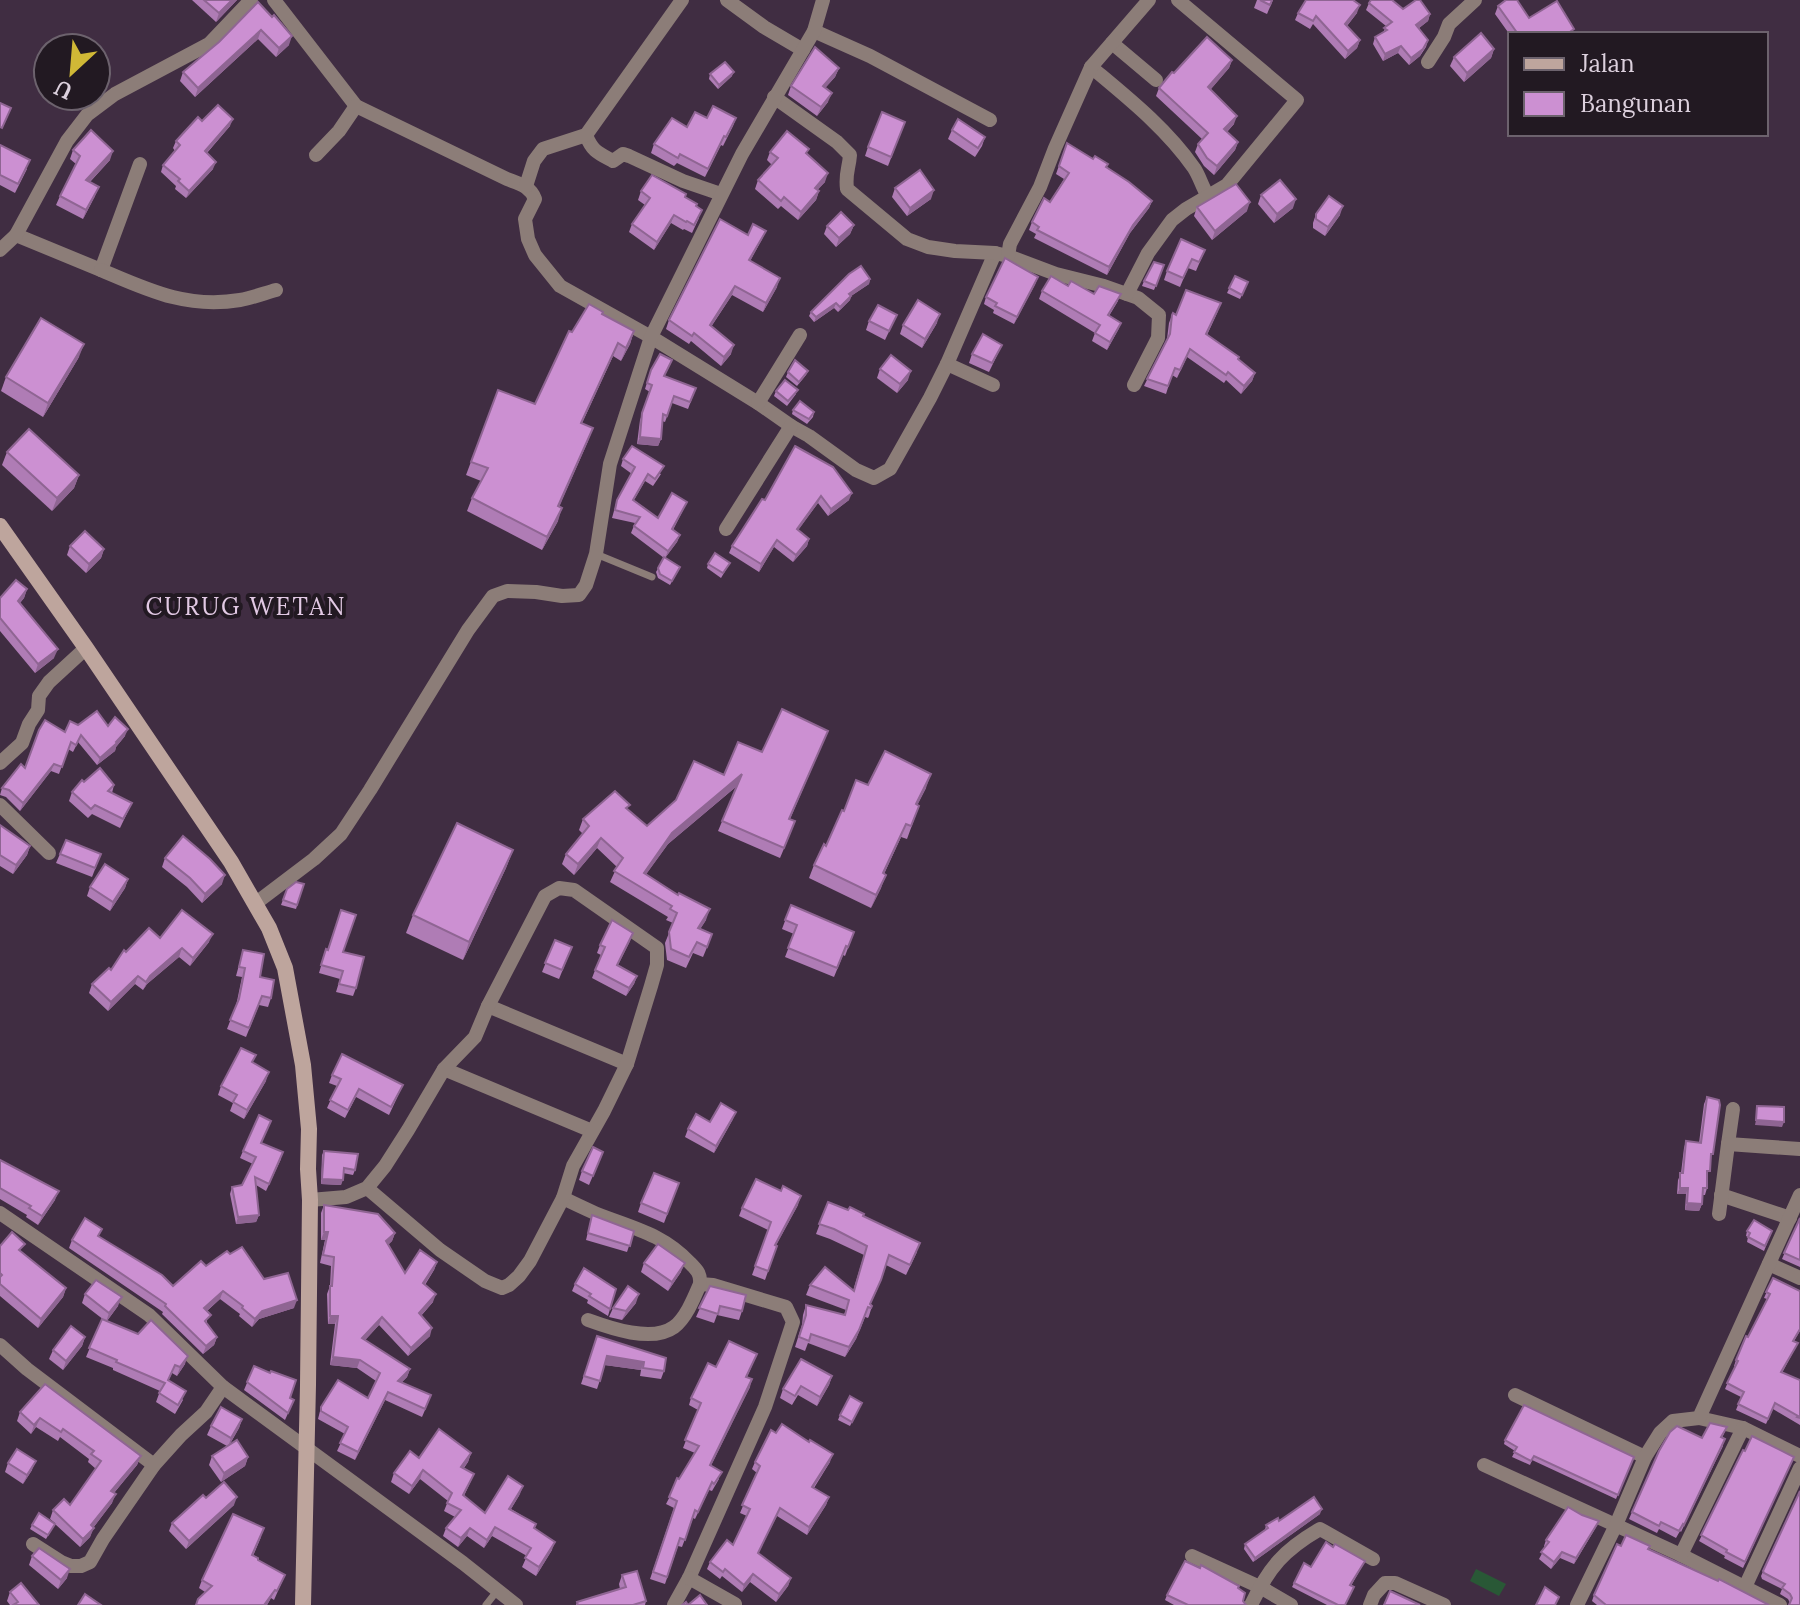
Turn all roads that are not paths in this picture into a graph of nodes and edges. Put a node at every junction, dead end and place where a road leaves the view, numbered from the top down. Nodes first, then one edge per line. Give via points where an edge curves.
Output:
1 (251, 0) edge
2 (274, 0) edge
3 (682, 0) edge
4 (727, 0) edge
5 (823, 0) edge
6 (1149, 0) edge
7 (1178, 0) edge
8 (1475, 0) edge
9 (814, 31) junction
10 (1112, 43) junction
11 (803, 50) junction
12 (1428, 62) dead end
13 (1091, 67) junction
14 (1156, 80) dead end
15 (774, 97) junction
16 (356, 106) junction
17 (990, 120) dead end
18 (586, 135) junction
19 (316, 155) dead end
20 (140, 164) dead end
21 (526, 186) junction
22 (721, 194) junction
23 (1208, 196) junction
24 (16, 235) junction
25 (0, 250) edge
26 (1001, 255) junction
27 (101, 270) junction
28 (276, 290) dead end
29 (1127, 294) junction
30 (800, 335) dead end
31 (651, 337) junction
32 (947, 364) junction
33 (993, 385) dead end
34 (1134, 385) dead end
35 (758, 403) junction
36 (791, 426) junction
37 (726, 529) dead end
38 (3, 538) edge
39 (596, 554) junction
40 (652, 577) dead end
41 (86, 648) junction
42 (0, 763) edge
43 (0, 805) edge
44 (49, 853) dead end
45 (256, 903) junction
46 (488, 1006) junction
47 (627, 1064) junction
48 (444, 1069) junction
49 (1733, 1109) dead end
50 (592, 1131) junction
51 (1728, 1144) junction
52 (1800, 1149) edge
53 (367, 1188) junction
54 (1721, 1195) junction
55 (1800, 1195) edge
56 (563, 1198) junction
57 (310, 1200) junction
58 (0, 1213) edge
59 (1719, 1214) dead end
60 (1790, 1218) junction
61 (1769, 1264) junction
62 (1800, 1278) edge
63 (700, 1284) junction
64 (588, 1320) dead end
65 (0, 1345) edge
66 (223, 1387) junction
67 (1515, 1395) dead end
68 (1699, 1418) junction
69 (1743, 1428) junction
70 (306, 1448) junction
71 (1800, 1456) edge
72 (1645, 1457) junction
73 (154, 1465) junction
74 (1484, 1465) dead end
75 (1800, 1468) edge
76 (1616, 1525) junction
77 (33, 1544) dead end
78 (1681, 1555) junction
79 (1192, 1556) dead end
80 (1373, 1559) dead end
81 (689, 1578) junction
82 (1260, 1587) junction
83 (1745, 1587) junction
84 (497, 1591) junction
85 (735, 1604) edge
86 (303, 1605) edge
87 (486, 1605) edge
88 (516, 1605) edge
89 (674, 1605) edge
90 (1251, 1605) edge
91 (1291, 1605) edge
92 (1370, 1605) edge
93 (1444, 1605) edge
94 (1577, 1605) edge
95 (1780, 1605) edge

1 - 24 street via 209,44 115,94 87,115
2 - 16 street
3 - 18 street
4 - 11 street
5 - 9 street
6 - 10 street
7 - 23 street via 1297,100 1227,185
8 - 12 street via 1449,24
9 - 11 street
9 - 17 street
10 - 13 street
10 - 14 street
11 - 15 street
13 - 23 street via 1171,139
13 - 26 street via 1040,187
15 - 22 street
15 - 26 street via 850,155 847,189 907,239 928,247
16 - 19 street
16 - 21 street
18 - 21 street via 543,149
18 - 22 street via 594,151 613,161 623,154
20 - 27 street
21 - 31 street via 535,199 525,219 528,239 560,286
22 - 31 street
23 - 29 street via 1172,220
24 - 25 street
24 - 27 street
26 - 29 street
26 - 32 street
27 - 28 street via 155,294 187,301 240,300
29 - 34 street via 1159,315 1158,338
30 - 35 street
31 - 35 street
31 - 39 street via 610,464
32 - 33 street
32 - 36 street via 890,469 874,478
35 - 36 street
36 - 37 street
38 - 41 street
39 - 40 lane
39 - 45 street via 579,595 507,591 493,596 341,834
41 - 42 street via 49,682 22,743
41 - 45 street
43 - 44 street
45 - 57 street via 285,968 297,1027 309,1129
46 - 47 street
46 - 47 street via 545,896 559,888 574,890 657,948 657,965
46 - 48 street via 475,1037
47 - 50 street
48 - 50 street
48 - 53 street
49 - 51 street
50 - 56 street
51 - 52 street
51 - 54 street
53 - 56 street via 440,1250 502,1288 530,1261
53 - 57 street via 346,1197
54 - 59 street
54 - 60 street
55 - 60 street
56 - 63 street via 659,1238 695,1268
57 - 70 street
58 - 66 street via 149,1315
60 - 61 street
61 - 62 street
61 - 68 street
63 - 64 street via 681,1320 662,1333 616,1330
63 - 81 street via 786,1307 793,1322 765,1407
65 - 73 street
66 - 70 street
66 - 73 street
67 - 72 street
68 - 69 street
68 - 72 street via 1673,1421
69 - 71 street
69 - 78 street
70 - 84 street
70 - 86 street
72 - 76 street
73 - 77 street via 90,1562 71,1566
74 - 76 street
75 - 83 street
76 - 78 street
76 - 94 street
78 - 83 street
79 - 82 street
80 - 82 street via 1320,1529 1283,1555
81 - 85 street
81 - 89 street
82 - 90 street
82 - 91 street
83 - 95 street
84 - 87 lane
84 - 88 street
92 - 93 street via 1385,1583 1395,1583

